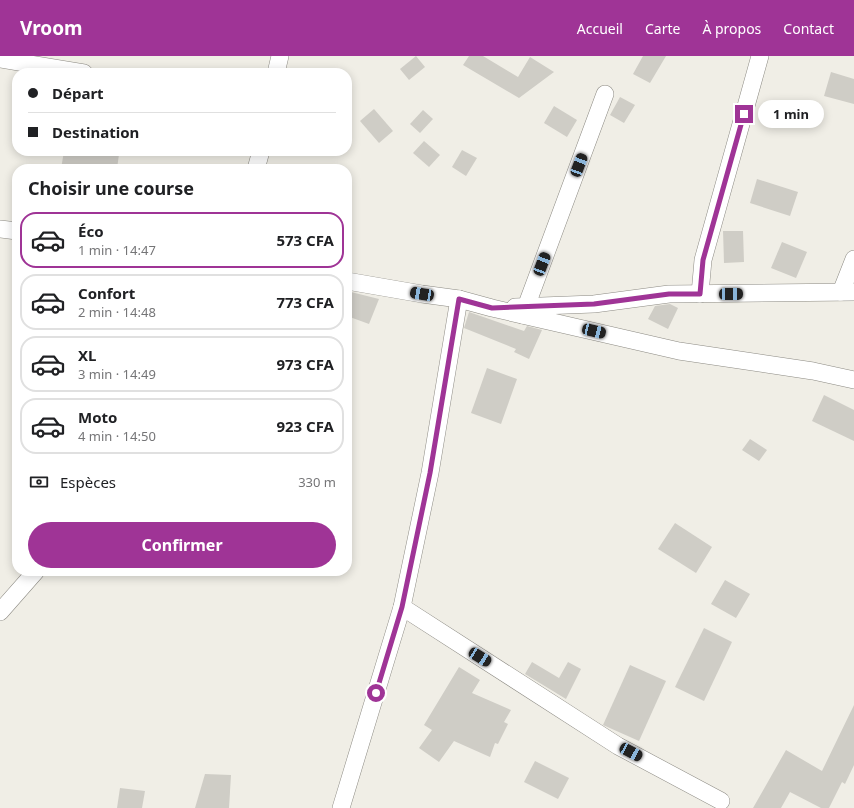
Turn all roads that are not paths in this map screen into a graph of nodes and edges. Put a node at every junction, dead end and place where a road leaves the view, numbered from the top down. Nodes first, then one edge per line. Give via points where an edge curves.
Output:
1 (280, 56) edge
2 (760, 56) edge
3 (0, 59) edge
4 (54, 68) edge
5 (277, 68) edge
6 (605, 94) dead end
7 (0, 229) edge
8 (12, 230) edge
9 (854, 259) edge
10 (352, 282) edge
11 (847, 292) edge
12 (700, 294) junction
13 (459, 299) junction
14 (524, 310) junction
15 (854, 380) edge
16 (32, 576) edge
17 (402, 607) junction
18 (0, 612) edge
19 (721, 801) dead end
20 (341, 808) edge

1 - 5 street
2 - 12 street via 703,260
3 - 4 street
6 - 14 street
7 - 8 street
9 - 11 street
10 - 13 street
11 - 12 street
12 - 14 street via 669,294
13 - 14 street via 492,308
13 - 17 street via 430,473
14 - 15 street via 679,351 813,371
16 - 18 street
17 - 19 street via 618,746
17 - 20 street

